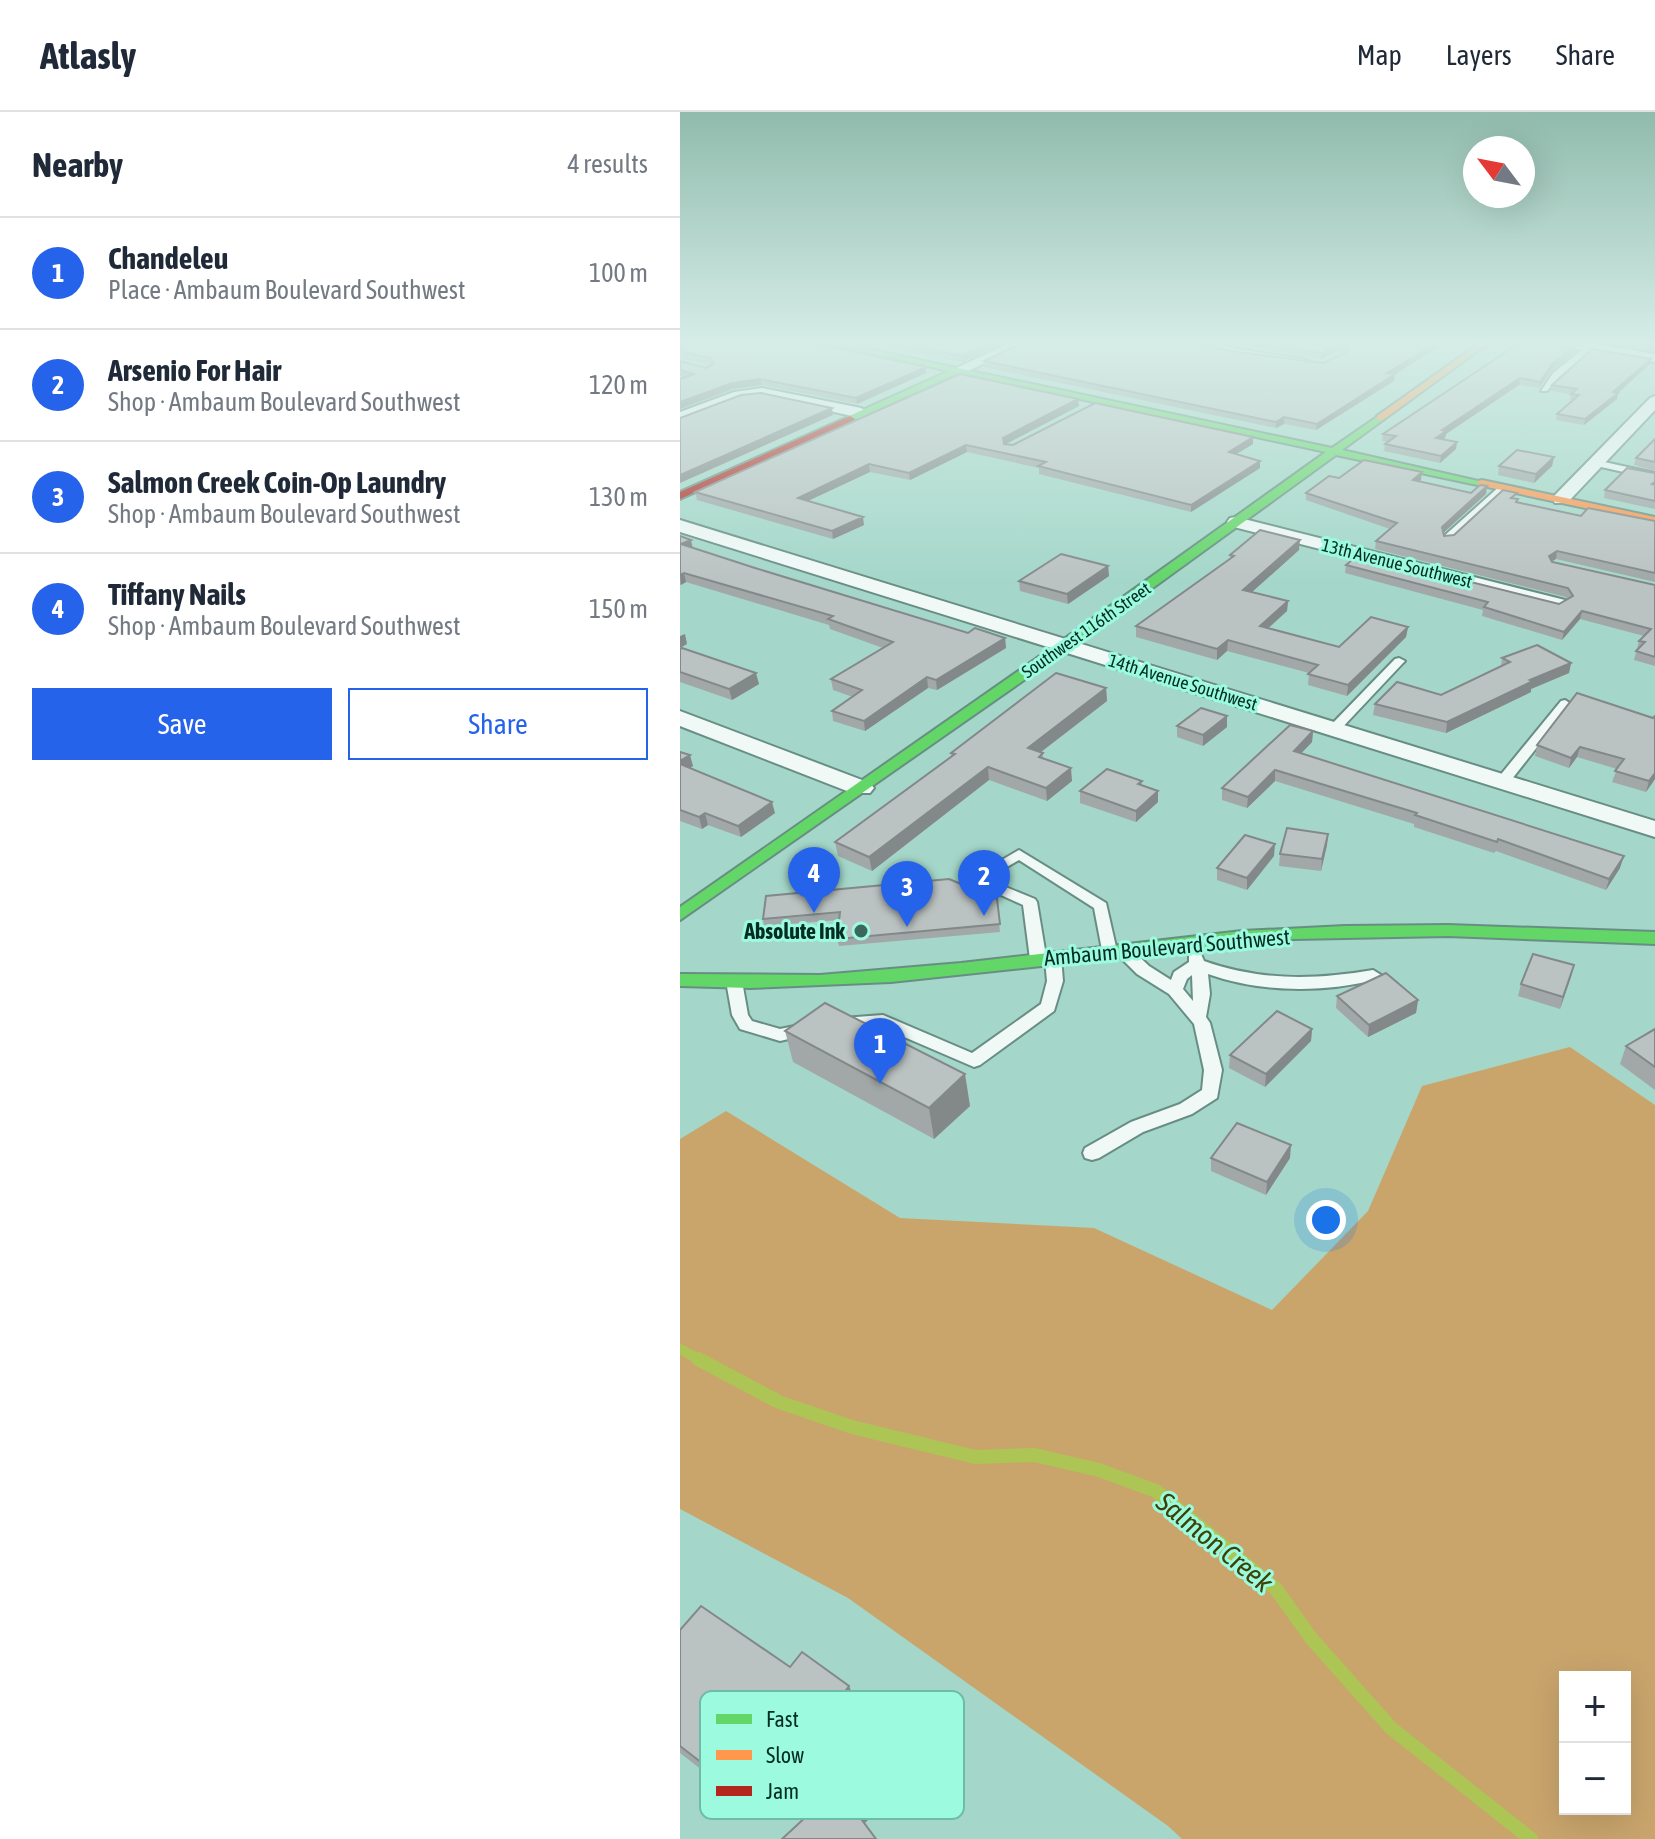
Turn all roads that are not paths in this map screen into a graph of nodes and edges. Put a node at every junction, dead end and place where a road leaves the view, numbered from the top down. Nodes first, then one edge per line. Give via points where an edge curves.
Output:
1 (844, 421) edge
2 (1175, 421) edge
3 (1378, 421) edge
4 (1636, 421) edge
5 (1336, 451) junction
6 (1595, 463) junction
7 (1655, 476) edge
8 (1504, 487) junction
9 (680, 496) edge
10 (1561, 499) junction
11 (1655, 520) edge
12 (1236, 522) junction
13 (680, 526) edge
14 (1447, 539) edge
15 (1558, 604) edge
16 (1065, 645) junction
17 (1399, 661) dead end
18 (1565, 704) edge
19 (680, 718) edge
20 (1334, 729) junction
21 (1503, 781) junction
22 (861, 788) junction
23 (1655, 829) edge
24 (680, 915) edge
25 (1655, 938) edge
26 (1189, 943) junction
27 (1116, 950) junction
28 (1046, 958) junction
29 (1197, 964) junction
30 (1373, 975) edge
31 (680, 980) edge
32 (734, 981) junction
33 (1175, 990) junction
34 (1198, 1018) junction
35 (1092, 1153) dead end

1 - 9 street
2 - 5 street
3 - 5 street, Southwest 116th Street
4 - 6 street
5 - 8 street
5 - 12 street, Southwest 116th Street
6 - 7 lane
6 - 10 street
8 - 10 street
8 - 14 lane
10 - 11 street
12 - 15 street, 13th Avenue Southwest
12 - 16 street, Southwest 116th Street
13 - 16 street, 14th Avenue Southwest
16 - 20 street, 14th Avenue Southwest
16 - 22 street, Southwest 116th Street
17 - 20 lane
18 - 21 lane
19 - 22 street
20 - 21 street, 14th Avenue Southwest
21 - 23 street, 14th Avenue Southwest
22 - 24 street, Southwest 116th Street
25 - 26 street, Ambaum Boulevard Southwest via 1381,930
26 - 27 street, Ambaum Boulevard Southwest
26 - 29 lane
27 - 28 street, Ambaum Boulevard Southwest
27 - 28 lane via 1101,906 1019,854 975,880 1030,902
27 - 33 lane
28 - 32 street, Ambaum Boulevard Southwest via 854,977
28 - 32 lane via 1055,981 1048,1007 974,1061 883,1021 780,1035 746,1025
29 - 30 lane via 1286,986
29 - 33 lane via 1180,976
29 - 34 lane via 1203,975
31 - 32 street, Ambaum Boulevard Southwest
33 - 34 lane
34 - 35 lane via 1213,1070 1211,1093

